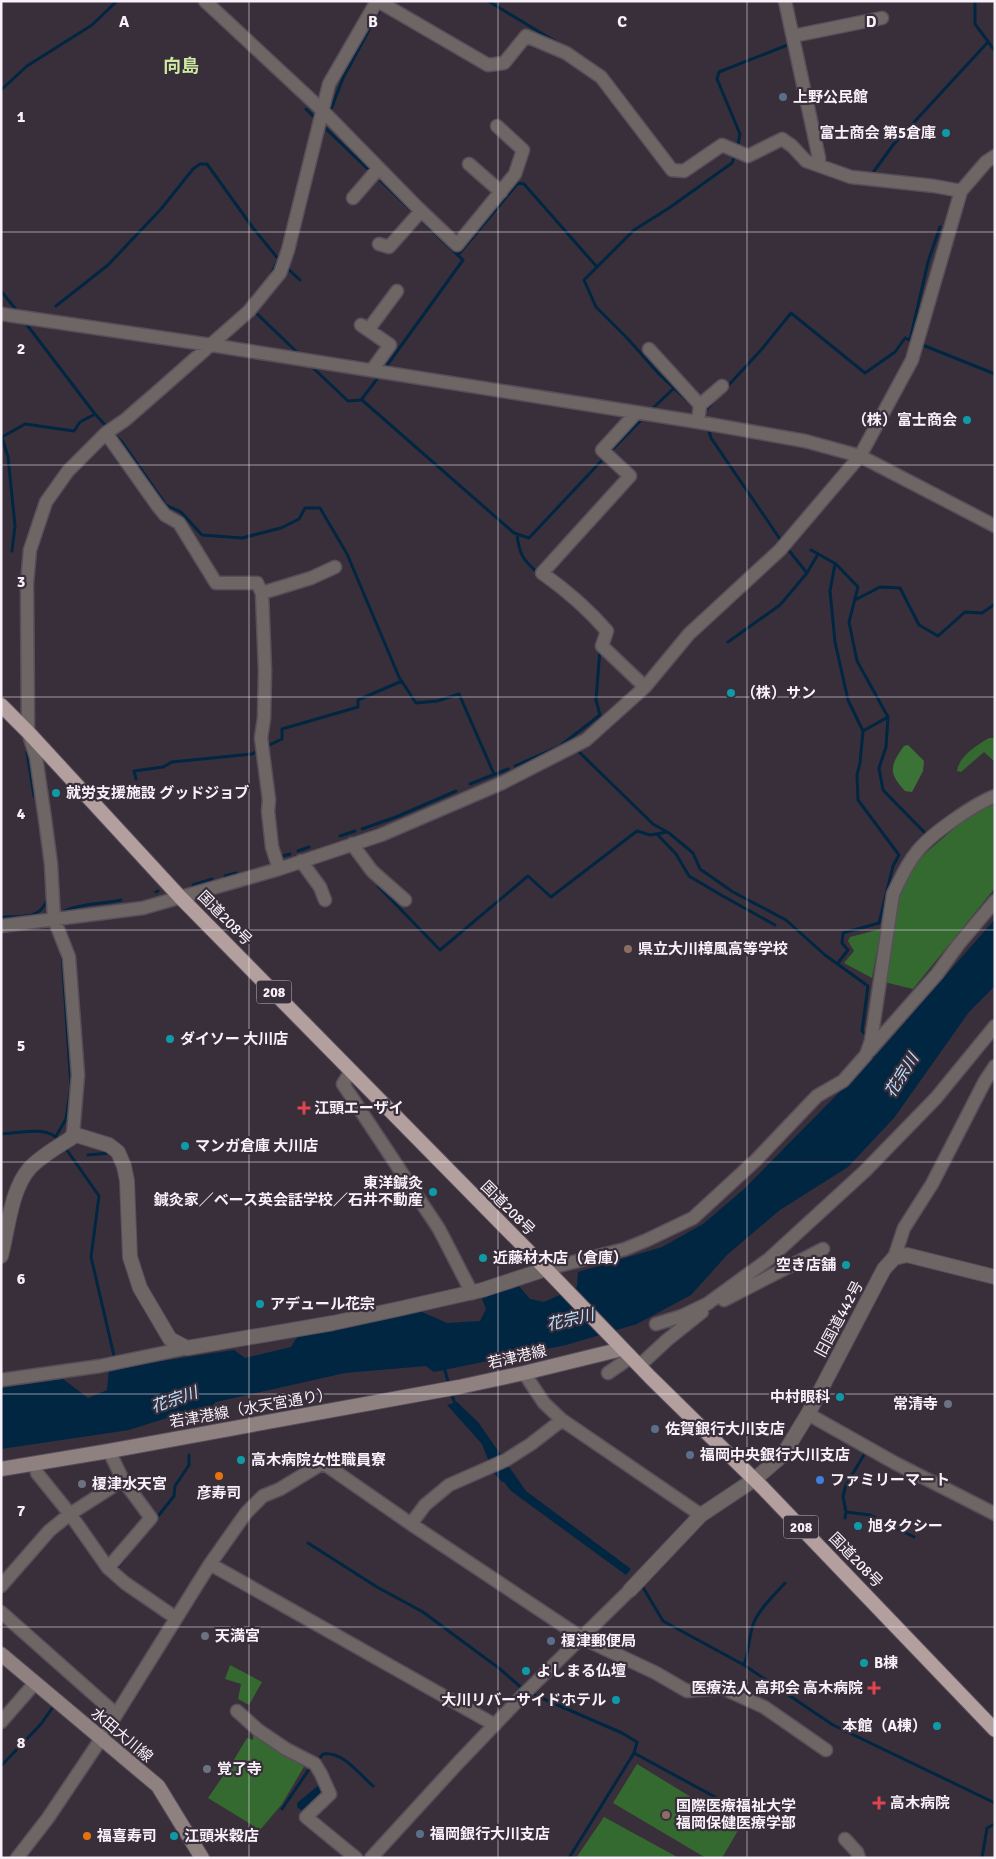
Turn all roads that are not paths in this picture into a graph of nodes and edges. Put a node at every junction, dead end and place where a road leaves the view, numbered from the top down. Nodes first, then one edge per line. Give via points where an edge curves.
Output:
1 (205, 1) edge
2 (785, 1) edge
3 (381, 3) edge
4 (882, 18) dead end
5 (792, 36) junction
6 (323, 118) junction
7 (497, 126) dead end
8 (995, 156) edge
9 (819, 161) junction
10 (469, 164) dead end
11 (375, 173) junction
12 (961, 191) junction
13 (501, 192) junction
14 (353, 198) dead end
15 (418, 214) junction
16 (379, 244) dead end
17 (397, 291) dead end
18 (1, 314) edge
19 (211, 345) junction
20 (649, 349) dead end
21 (379, 372) junction
22 (722, 386) dead end
23 (636, 413) junction
24 (702, 416) junction
25 (110, 430) junction
26 (860, 456) junction
27 (995, 526) edge
28 (335, 567) dead end
29 (262, 594) junction
30 (645, 687) junction
31 (1, 705) edge
32 (28, 732) junction
33 (995, 796) edge
34 (352, 844) junction
35 (301, 861) junction
36 (279, 868) junction
37 (180, 897) junction
38 (325, 900) dead end
39 (405, 900) dead end
40 (995, 901) edge
41 (54, 919) junction
42 (1, 926) edge
43 (995, 1026) edge
44 (866, 1055) junction
45 (995, 1066) edge
46 (351, 1071) junction
47 (75, 1135) junction
48 (823, 1249) dead end
49 (1, 1256) edge
50 (894, 1258) junction
51 (548, 1272) junction
52 (995, 1277) edge
53 (472, 1293) junction
54 (704, 1308) junction
55 (656, 1324) dead end
56 (187, 1348) junction
57 (631, 1357) junction
58 (524, 1373) junction
59 (608, 1373) dead end
60 (1, 1380) edge
61 (418, 1394) joint
62 (808, 1414) junction
63 (562, 1420) junction
64 (109, 1451) junction
65 (36, 1464) junction
66 (1, 1469) edge
67 (755, 1479) junction
68 (123, 1480) junction
69 (70, 1514) junction
70 (995, 1514) edge
71 (701, 1515) junction
72 (410, 1524) junction
73 (210, 1564) junction
74 (108, 1568) junction
75 (1, 1586) edge
76 (630, 1590) joint
77 (1, 1612) edge
78 (176, 1618) junction
79 (582, 1638) junction
80 (1, 1654) edge
81 (35, 1683) junction
82 (237, 1712) dead end
83 (116, 1714) junction
84 (1, 1722) edge
85 (495, 1725) junction
86 (995, 1730) edge
87 (102, 1739) junction
88 (826, 1750) dead end
89 (845, 1839) dead end
90 (17, 1858) edge
91 (202, 1858) edge
92 (356, 1858) edge
93 (371, 1858) edge
94 (859, 1858) edge

1 - 6 street
2 - 5 street
3 - 6 street via 336,68 329,84
3 - 9 street via 488,65 504,63 526,36 566,53 601,77 672,170 684,172 722,145 748,156 782,139 806,161
4 - 5 street
5 - 9 street
6 - 11 street
6 - 19 street via 280,273 251,308
7 - 13 street via 523,150 515,174
8 - 12 street
9 - 12 street via 851,177
10 - 13 street
11 - 14 street
11 - 15 street
12 - 26 street via 912,360
13 - 15 street via 457,245
15 - 16 street via 389,247
17 - 21 street via 364,328 390,345
18 - 19 street
19 - 21 street
19 - 25 street
20 - 24 street
21 - 23 street
22 - 24 street
23 - 24 street
23 - 30 street via 602,450 630,476 542,573 593,614 607,631 602,646
24 - 26 street
25 - 29 street via 157,505 165,515 179,523 216,583 257,583
25 - 32 street via 79,458 46,502 30,550 27,583
26 - 27 street
26 - 30 street via 784,546 690,634
28 - 29 street
29 - 36 street via 265,671 261,738 270,838
30 - 34 street via 574,747 502,784
31 - 32 highway, 国道208号 / 208
32 - 37 highway, 国道208号 / 208
32 - 41 street via 36,757 45,819
33 - 44 street via 982,801 933,836 916,852 901,877 894,894 871,1041
34 - 35 street
34 - 39 street via 372,871
35 - 36 street
35 - 38 street via 320,887
36 - 37 street
37 - 41 street via 143,908
37 - 46 highway, 国道208号 / 208
40 - 44 street
41 - 42 street
41 - 47 street via 69,957 78,1075
43 - 54 street via 936,1098 865,1171 768,1259
44 - 51 street via 843,1081 817,1096 756,1160 693,1218 625,1249
45 - 50 street via 932,1184 904,1228
46 - 51 highway, 国道208号 / 208
46 - 53 street via 343,1084 439,1229
47 - 49 street via 29,1169 15,1195
47 - 56 street via 109,1144 118,1152 127,1181 130,1257 140,1288 170,1339
48 - 54 street
50 - 52 street via 907,1255
50 - 62 street, 旧国道442号 via 884,1269
51 - 53 street
51 - 57 highway, 国道208号 / 208
53 - 56 street via 332,1323
54 - 55 street
54 - 57 street via 667,1340
56 - 60 street via 115,1363
57 - 58 main road, 若津港線
57 - 59 street
57 - 67 highway, 国道208号 / 208
58 - 61 main road, 若津港線
58 - 63 street via 544,1403
61 - 64 main road, 若津港線（水天宮通り）
62 - 67 street, 旧国道442号 via 783,1455
62 - 70 street
63 - 71 street
63 - 72 street via 505,1460 449,1485 425,1504
64 - 65 main road, 若津港線（水天宮通り）
64 - 68 street
65 - 66 main road, 若津港線（水天宮通り）
65 - 69 street via 37,1473
67 - 71 street, 旧国道442号
67 - 86 highway, 国道208号 / 208
68 - 69 street
68 - 74 street via 151,1518
69 - 74 street
69 - 75 street via 49,1531
71 - 76 street, 旧国道442号
72 - 73 street via 323,1463 263,1496 246,1513
72 - 79 street
73 - 78 street
73 - 85 street
74 - 78 street
76 - 79 street
77 - 83 street
78 - 83 street
79 - 85 street
79 - 88 street via 688,1691 722,1688 764,1707
80 - 81 main road, 水田大川線
81 - 84 street
81 - 87 main road, 水田大川線
82 - 92 street via 286,1749 315,1764 330,1794 306,1817
83 - 87 street
85 - 93 street
87 - 90 street
87 - 91 main road, 水田大川線 via 158,1786
89 - 94 street

